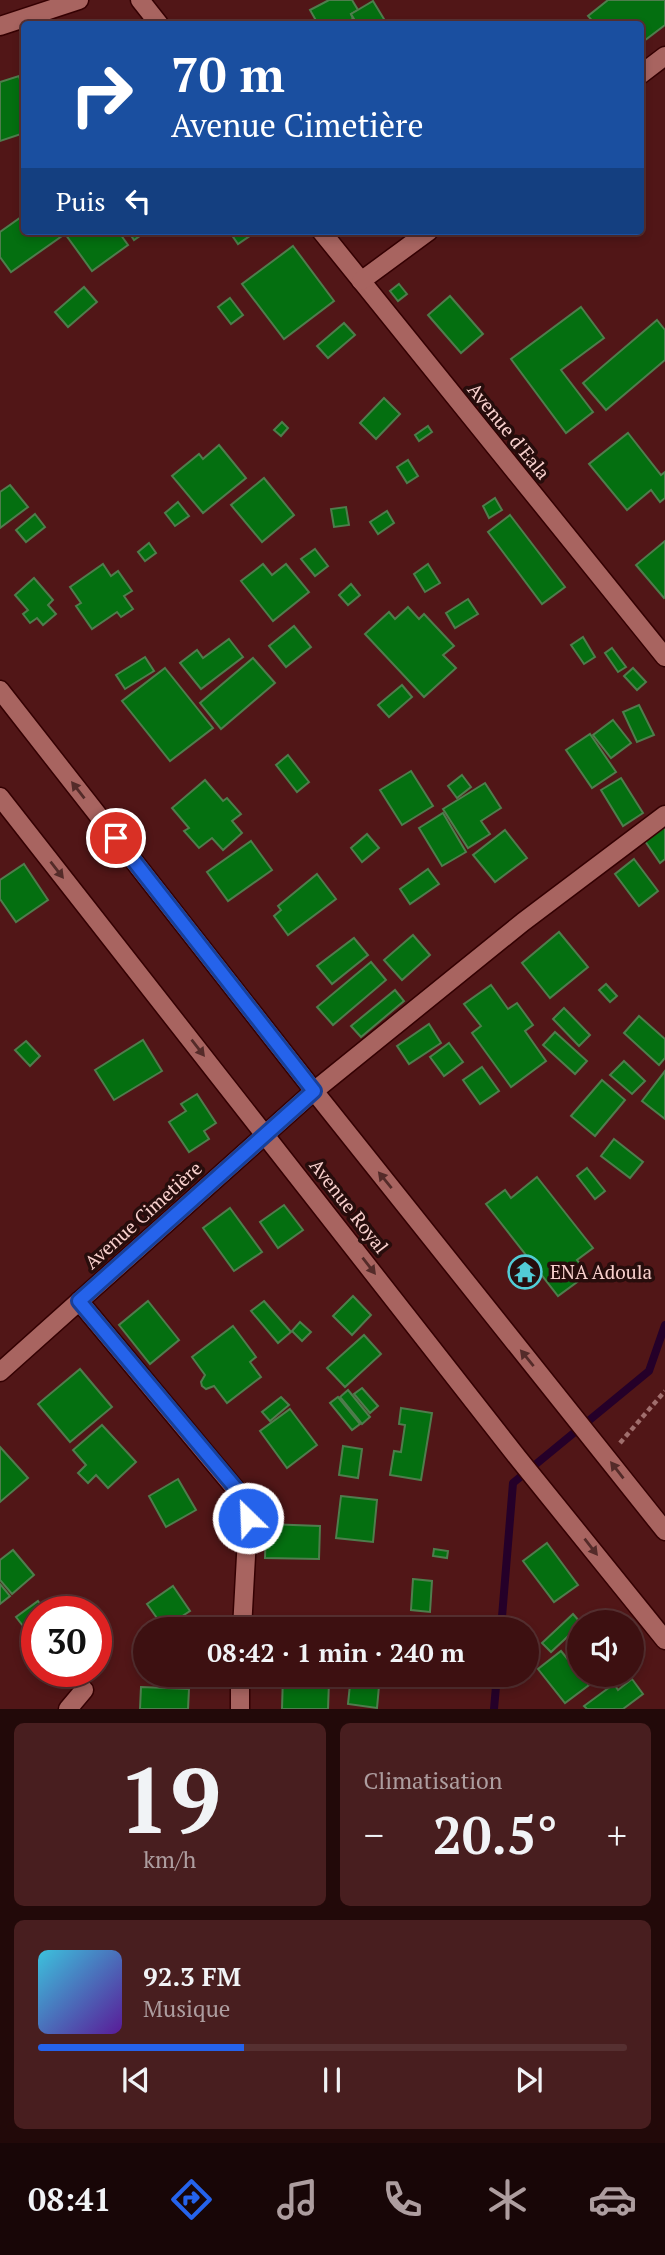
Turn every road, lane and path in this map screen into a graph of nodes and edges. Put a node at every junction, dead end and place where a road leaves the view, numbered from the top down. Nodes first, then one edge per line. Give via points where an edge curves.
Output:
1 (79, 0) edge
2 (140, 0) edge
3 (157, 21) edge
4 (0, 26) edge
5 (665, 56) edge
6 (644, 72) edge
7 (324, 235) edge
8 (424, 235) edge
9 (361, 281) junction
10 (665, 657) edge
11 (0, 690) edge
12 (0, 797) edge
13 (665, 815) edge
14 (314, 1091) junction
15 (265, 1133) junction
16 (79, 1301) junction
17 (0, 1372) edge
18 (665, 1391) edge
19 (604, 1452) junction
20 (665, 1531) edge
21 (243, 1617) edge
22 (665, 1640) edge
23 (240, 1687) edge
24 (84, 1690) dead end
25 (68, 1709) edge
26 (240, 1709) edge

1 - 4 street
2 - 3 street
5 - 6 street
7 - 9 street, Avenue d'Eala
8 - 9 street
9 - 10 street, Avenue d'Eala
14 -> 11 street
12 -> 15 street, Avenue Royal
13 - 14 street, Avenue Cimetière via 523,922
14 - 15 street, Avenue Cimetière
19 -> 14 street
15 - 16 street, Avenue Cimetière
15 -> 22 street, Avenue Royal
16 - 17 street, Avenue Cimetière
16 - 21 street via 243,1497 248,1518
18 - 19 path
20 -> 19 street
23 - 26 street
24 - 25 street

